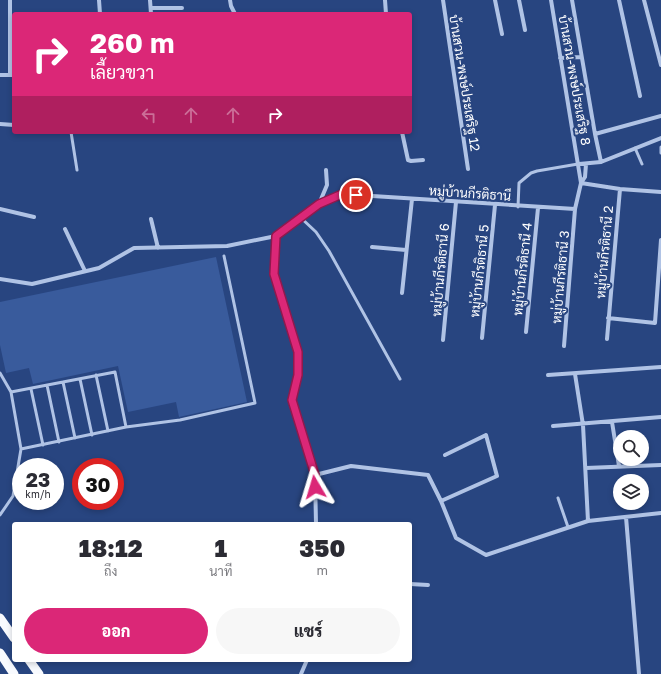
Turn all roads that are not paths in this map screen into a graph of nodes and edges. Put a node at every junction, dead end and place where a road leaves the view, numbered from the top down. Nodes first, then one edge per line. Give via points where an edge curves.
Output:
1 (10, 0) edge
2 (99, 0) edge
3 (150, 0) edge
4 (230, 0) edge
5 (385, 0) edge
6 (443, 0) edge
7 (495, 0) edge
8 (519, 0) edge
9 (551, 0) edge
10 (572, 0) edge
11 (619, 0) edge
12 (644, 0) edge
13 (151, 8) junction
14 (182, 8) dead end
15 (100, 12) edge
16 (151, 12) edge
17 (234, 12) edge
18 (386, 12) edge
19 (525, 30) dead end
20 (502, 34) dead end
21 (582, 57) junction
22 (560, 58) junction
23 (661, 65) edge
24 (0, 75) edge
25 (12, 75) edge
26 (640, 96) dead end
27 (661, 116) edge
28 (0, 124) edge
29 (12, 125) edge
30 (71, 134) edge
31 (402, 134) edge
32 (594, 134) junction
33 (661, 138) edge
34 (661, 147) edge
35 (635, 148) junction
36 (661, 153) edge
37 (423, 160) dead end
38 (601, 162) junction
39 (579, 164) junction
40 (586, 164) junction
41 (642, 164) dead end
42 (468, 169) dead end
43 (77, 170) dead end
44 (326, 170) dead end
45 (580, 183) junction
46 (620, 189) junction
47 (661, 192) edge
48 (412, 199) junction
49 (456, 202) junction
50 (319, 204) junction
51 (496, 205) junction
52 (518, 207) junction
53 (538, 208) junction
54 (0, 209) edge
55 (575, 209) junction
56 (34, 217) dead end
57 (300, 217) junction
58 (151, 219) dead end
59 (65, 229) dead end
60 (276, 236) junction
61 (661, 240) edge
62 (372, 247) dead end
63 (158, 248) junction
64 (406, 250) junction
65 (224, 256) dead end
66 (85, 271) junction
67 (0, 279) edge
68 (402, 293) dead end
69 (608, 318) junction
70 (526, 332) dead end
71 (482, 338) dead end
72 (607, 339) dead end
73 (443, 340) dead end
74 (564, 346) dead end
75 (661, 367) edge
76 (0, 373) edge
77 (575, 374) junction
78 (96, 376) junction
79 (548, 376) dead end
80 (80, 379) junction
81 (400, 379) dead end
82 (63, 382) junction
83 (47, 385) junction
84 (31, 389) junction
85 (11, 392) junction
86 (661, 417) edge
87 (612, 422) junction
88 (583, 425) junction
89 (553, 426) dead end
90 (126, 427) junction
91 (613, 430) edge
92 (108, 431) junction
93 (92, 435) junction
94 (75, 438) junction
95 (59, 442) junction
96 (43, 446) junction
97 (21, 449) junction
98 (445, 455) dead end
99 (649, 465) edge
100 (661, 465) edge
101 (619, 466) edge
102 (586, 468) junction
103 (315, 475) junction
104 (558, 498) dead end
105 (441, 501) junction
106 (661, 513) edge
107 (0, 515) edge
108 (626, 516) junction
109 (588, 521) junction
110 (316, 522) edge
111 (568, 527) junction
112 (412, 584) edge
113 (428, 585) dead end
114 (0, 618) edge
115 (12, 635) edge
116 (0, 653) edge
117 (30, 662) edge
118 (306, 662) edge
119 (14, 674) edge
120 (39, 674) edge
121 (301, 674) edge
122 (639, 674) edge

1 - 25 street
2 - 15 street
3 - 13 street
4 - 17 street
5 - 18 street
6 - 42 street, บ้านสวน-พงษ์ประเสริฐ 12
7 - 20 street
8 - 19 street
9 - 22 street, บ้านสวน-พงษ์ประเสริฐ 8
10 - 21 street
11 - 26 street
12 - 23 street
13 - 14 street
13 - 16 street
21 - 22 street
21 - 32 street
22 - 39 street, บ้านสวน-พงษ์ประเสริฐ 8
24 - 25 street
27 - 32 street
28 - 29 street
30 - 43 lane
31 - 37 street via 408,160
32 - 38 street
33 - 35 street
34 - 36 lane
35 - 38 street
35 - 41 lane
38 - 40 street
39 - 40 street
39 - 45 street
39 - 52 lane via 531,173 518,183
40 - 45 street via 585,177
44 - 50 street via 327,185
45 - 46 street
45 - 55 street
46 - 47 street
46 - 69 street, หมู่บ้านกีรติธานี 2
48 - 49 street, หมู่บ้านกีรติธานี
48 - 50 street, หมู่บ้านกีรติธานี via 342,194
48 - 64 street
49 - 51 street, หมู่บ้านกีรติธานี
49 - 73 street, หมู่บ้านกีรติธานี 6
50 - 57 street, หมู่บ้านกีรติธานี
51 - 52 street, หมู่บ้านกีรติธานี
51 - 71 street, หมู่บ้านกีรติธานี 5
52 - 53 street, หมู่บ้านกีรติธานี
53 - 55 street, หมู่บ้านกีรติธานี
53 - 70 street, หมู่บ้านกีรติธานี 4
54 - 56 street
55 - 74 street, หมู่บ้านกีรติธานี 3
57 - 60 street, หมู่บ้านกีรติธานี
57 - 81 lane via 316,232 329,251
58 - 63 street
59 - 66 street
60 - 63 street via 227,246
60 - 103 street via 274,274 298,352 298,375 292,400
61 - 69 street via 655,323
62 - 64 street
63 - 66 street via 134,248 98,268
64 - 68 street
65 - 90 lane via 255,403 180,420
66 - 67 street via 32,284
69 - 72 street, หมู่บ้านกีรติธานี 2
75 - 77 street
76 - 85 lane
77 - 79 street
77 - 88 street
78 - 80 lane
78 - 90 lane via 115,372
78 - 92 lane
80 - 82 lane
80 - 93 lane
82 - 83 lane
82 - 94 lane
83 - 84 lane
83 - 95 lane
84 - 85 lane
84 - 96 lane
85 - 97 lane
86 - 87 street
87 - 88 street
87 - 91 street
88 - 89 street
88 - 102 street
90 - 92 lane
92 - 93 lane
93 - 94 lane
94 - 95 lane
95 - 96 lane
96 - 97 lane
97 - 107 lane via 13,496
98 - 105 street via 486,435 497,476
99 - 100 street
101 - 102 street
102 - 109 street
103 - 105 street via 351,466 428,475
103 - 110 street
104 - 111 lane
105 - 111 street via 456,538 486,556
106 - 108 street
108 - 109 street
108 - 122 street
109 - 111 street
112 - 113 street
114 - 115 highway
116 - 119 highway
117 - 120 highway
118 - 121 street

